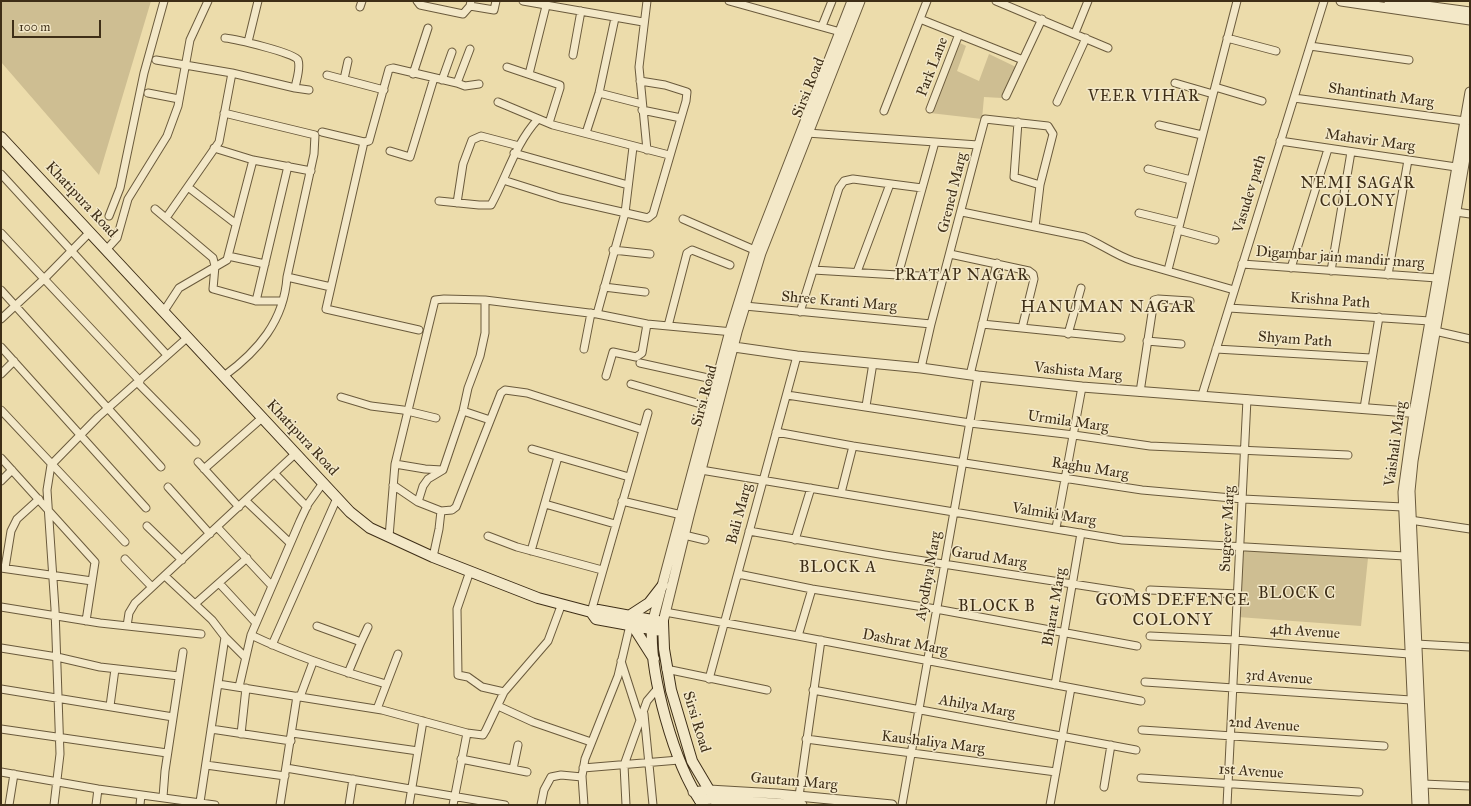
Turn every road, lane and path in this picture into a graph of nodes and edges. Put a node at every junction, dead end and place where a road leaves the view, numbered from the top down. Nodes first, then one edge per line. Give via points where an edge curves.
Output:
1 (164, 1) edge
2 (208, 1) edge
3 (258, 1) edge
4 (417, 1) edge
5 (496, 1) edge
6 (523, 1) edge
7 (647, 1) edge
8 (728, 1) edge
9 (832, 1) edge
10 (852, 1) edge
11 (860, 1) edge
12 (927, 1) edge
13 (996, 1) edge
14 (1088, 1) edge
15 (1237, 1) edge
16 (1324, 1) edge
17 (1341, 1) edge
18 (1389, 1) edge
19 (471, 3) edge
20 (546, 6) junction
21 (581, 11) junction
22 (1470, 12) edge
23 (615, 18) junction
24 (920, 19) junction
25 (1042, 19) junction
26 (1470, 20) edge
27 (643, 22) junction
28 (822, 26) junction
29 (428, 28) dead end
30 (843, 32) junction
31 (1075, 32) junction
32 (959, 34) junction
33 (225, 38) dead end
34 (1086, 38) junction
35 (1227, 38) junction
36 (248, 42) junction
37 (1310, 46) junction
38 (1108, 48) dead end
39 (470, 49) dead end
40 (1276, 51) dead end
41 (452, 52) dead end
42 (573, 55) dead end
43 (156, 60) dead end
44 (1023, 60) junction
45 (1409, 60) dead end
46 (348, 61) dead end
47 (186, 64) junction
48 (507, 67) dead end
49 (232, 73) junction
50 (413, 74) junction
51 (529, 74) junction
52 (327, 75) dead end
53 (434, 78) junction
54 (344, 79) junction
55 (442, 80) junction
56 (640, 81) junction
57 (1175, 82) dead end
58 (457, 83) junction
59 (479, 84) dead end
60 (295, 88) junction
61 (309, 90) dead end
62 (384, 90) junction
63 (1214, 91) junction
64 (599, 92) junction
65 (1470, 92) edge
66 (148, 93) dead end
67 (1006, 96) dead end
68 (1294, 98) junction
69 (179, 99) junction
70 (1262, 101) dead end
71 (498, 102) dead end
72 (1057, 102) dead end
73 (642, 107) junction
74 (930, 109) dead end
75 (884, 111) dead end
76 (224, 113) junction
77 (681, 118) junction
78 (538, 119) junction
79 (1018, 122) junction
80 (549, 123) junction
81 (1159, 125) dead end
82 (1467, 125) edge
83 (322, 132) dead end
84 (807, 133) junction
85 (586, 134) junction
86 (1202, 135) junction
87 (1, 136) edge
88 (1280, 141) junction
89 (364, 142) junction
90 (935, 142) junction
91 (978, 145) junction
92 (519, 146) junction
93 (633, 147) junction
94 (214, 148) junction
95 (1328, 149) junction
96 (647, 150) junction
97 (390, 151) dead end
98 (1351, 152) junction
99 (514, 153) junction
100 (669, 155) junction
101 (253, 160) junction
102 (1408, 160) junction
103 (288, 166) junction
104 (1456, 167) junction
105 (1148, 169) dead end
106 (311, 171) junction
107 (1, 174) edge
108 (503, 180) junction
109 (1191, 180) junction
110 (890, 184) junction
111 (1040, 184) junction
112 (628, 185) junction
113 (188, 187) junction
114 (922, 188) junction
115 (439, 201) dead end
116 (456, 203) junction
117 (155, 209) dead end
118 (1452, 211) junction
119 (962, 212) junction
120 (625, 213) junction
121 (1138, 213) dead end
122 (1470, 214) edge
123 (109, 216) dead end
124 (166, 218) junction
125 (684, 219) dead end
126 (1180, 223) junction
127 (236, 224) junction
128 (1035, 227) junction
129 (1178, 230) junction
130 (90, 232) junction
131 (1, 233) edge
132 (1215, 240) dead end
133 (107, 249) junction
134 (613, 250) junction
135 (758, 251) junction
136 (71, 252) junction
137 (650, 254) dead end
138 (950, 254) junction
139 (228, 256) junction
140 (996, 263) junction
141 (265, 264) junction
142 (1242, 264) junction
143 (730, 265) dead end
144 (215, 266) junction
145 (1291, 268) junction
146 (813, 270) junction
147 (1168, 270) junction
148 (1331, 271) junction
149 (857, 272) junction
150 (898, 275) junction
151 (1388, 275) junction
152 (287, 277) junction
153 (944, 278) junction
154 (1437, 278) junction
155 (44, 279) junction
156 (331, 286) junction
157 (604, 287) junction
158 (1081, 288) dead end
159 (1, 290) edge
160 (1234, 290) junction
161 (644, 292) dead end
162 (485, 300) junction
163 (256, 301) junction
164 (282, 301) junction
165 (1190, 301) dead end
166 (745, 306) junction
167 (14, 307) junction
168 (1229, 308) junction
169 (164, 311) junction
170 (800, 312) junction
171 (594, 314) junction
172 (1379, 317) junction
173 (1, 319) edge
174 (1430, 321) junction
175 (647, 324) junction
176 (931, 324) junction
177 (982, 324) junction
178 (668, 326) junction
179 (1022, 328) junction
180 (419, 330) dead end
181 (1432, 331) junction
182 (734, 332) junction
183 (1068, 334) junction
184 (188, 337) junction
185 (1121, 338) dead end
186 (1470, 339) edge
187 (1147, 341) junction
188 (1181, 344) dead end
189 (1, 347) edge
190 (734, 347) junction
191 (584, 349) dead end
192 (1216, 349) junction
193 (167, 355) junction
194 (797, 356) junction
195 (1371, 358) junction
196 (14, 361) junction
197 (640, 363) dead end
198 (873, 363) junction
199 (921, 368) junction
200 (1, 374) edge
201 (224, 376) junction
202 (606, 376) dead end
203 (974, 376) junction
204 (717, 380) junction
205 (139, 382) junction
206 (631, 384) dead end
207 (1082, 387) junction
208 (1140, 392) junction
209 (787, 395) junction
210 (1202, 395) junction
211 (341, 397) dead end
212 (1247, 399) junction
213 (866, 406) junction
214 (711, 407) junction
215 (1364, 408) junction
216 (107, 409) junction
217 (1, 410) edge
218 (463, 411) junction
219 (408, 412) junction
220 (1417, 413) junction
221 (648, 414) dead end
222 (262, 417) junction
223 (436, 418) dead end
224 (490, 420) junction
225 (970, 422) junction
226 (643, 430) junction
227 (776, 432) junction
228 (80, 435) junction
229 (1074, 435) junction
230 (196, 442) dead end
231 (853, 446) junction
232 (532, 449) dead end
233 (1246, 451) junction
234 (296, 453) junction
235 (1348, 455) dead end
236 (558, 457) junction
237 (1, 458) edge
238 (198, 462) dead end
239 (52, 463) junction
240 (963, 463) junction
241 (395, 464) junction
242 (161, 467) dead end
243 (204, 469) junction
244 (12, 470) junction
245 (443, 470) junction
246 (701, 470) junction
247 (275, 474) junction
248 (629, 477) junction
249 (1066, 478) junction
250 (763, 480) junction
251 (1, 481) edge
252 (323, 483) junction
253 (393, 485) junction
254 (168, 487) dead end
255 (811, 488) junction
256 (841, 493) junction
257 (337, 498) junction
258 (39, 499) junction
259 (1243, 499) junction
260 (246, 501) junction
261 (622, 501) junction
262 (418, 502) junction
263 (545, 504) junction
264 (239, 507) junction
265 (307, 507) junction
266 (1403, 507) junction
267 (146, 508) dead end
268 (48, 509) junction
269 (441, 511) junction
270 (954, 512) junction
271 (685, 515) junction
272 (1407, 520) junction
273 (615, 524) junction
274 (147, 526) dead end
275 (217, 527) junction
276 (1056, 528) junction
277 (1470, 529) edge
278 (749, 531) junction
279 (1081, 532) junction
280 (210, 534) junction
281 (684, 535) junction
282 (488, 536) dead end
283 (389, 537) junction
284 (704, 540) dead end
285 (795, 540) junction
286 (125, 542) dead end
287 (290, 544) junction
288 (1240, 548) junction
289 (531, 551) junction
290 (1409, 556) junction
291 (433, 557) junction
292 (246, 558) junction
293 (125, 559) dead end
294 (182, 560) junction
295 (944, 564) junction
296 (3, 568) edge
297 (602, 570) junction
298 (470, 571) junction
299 (53, 574) junction
300 (738, 574) junction
301 (165, 576) junction
302 (92, 581) junction
303 (219, 583) junction
304 (663, 584) junction
305 (1071, 584) junction
306 (272, 586) junction
307 (152, 587) junction
308 (812, 589) junction
309 (1150, 590) dead end
310 (1131, 593) dead end
311 (1238, 594) junction
312 (195, 604) junction
313 (561, 606) junction
314 (1, 607) edge
315 (936, 609) junction
316 (591, 612) junction
317 (55, 617) junction
318 (86, 621) junction
319 (631, 622) junction
320 (256, 623) junction
321 (659, 623) junction
322 (725, 623) junction
323 (126, 626) junction
324 (317, 626) dead end
325 (368, 627) dead end
326 (1064, 633) junction
327 (201, 634) dead end
328 (252, 635) junction
329 (798, 636) junction
330 (1150, 636) dead end
331 (225, 637) junction
332 (821, 640) junction
333 (1235, 640) junction
334 (361, 642) junction
335 (272, 645) junction
336 (1137, 646) dead end
337 (1412, 647) junction
338 (1470, 647) edge
339 (1, 648) edge
340 (183, 652) dead end
341 (398, 654) dead end
342 (57, 657) junction
343 (245, 657) junction
344 (654, 659) junction
345 (928, 660) junction
346 (621, 661) junction
347 (313, 662) junction
348 (115, 669) junction
349 (666, 669) junction
350 (348, 674) junction
351 (179, 676) junction
352 (708, 678) junction
353 (1144, 682) dead end
354 (218, 684) junction
355 (386, 684) junction
356 (1055, 685) junction
357 (243, 688) junction
358 (658, 688) junction
359 (1071, 688) junction
360 (1232, 688) junction
361 (1, 689) edge
362 (767, 690) dead end
363 (813, 690) junction
364 (504, 692) junction
365 (298, 697) junction
366 (58, 698) junction
367 (1411, 700) junction
368 (1140, 701) dead end
369 (110, 706) junction
370 (498, 706) junction
371 (377, 709) junction
372 (920, 710) junction
373 (644, 711) junction
374 (173, 716) junction
375 (640, 720) junction
376 (423, 721) junction
377 (1, 729) edge
378 (211, 729) junction
379 (1142, 730) dead end
380 (292, 733) junction
381 (467, 733) junction
382 (241, 734) junction
383 (1062, 735) junction
384 (1229, 736) junction
385 (59, 738) junction
386 (806, 739) junction
387 (291, 741) junction
388 (591, 742) junction
389 (518, 745) dead end
390 (1111, 745) junction
391 (1384, 746) dead end
392 (1136, 750) dead end
393 (418, 751) junction
394 (167, 753) junction
395 (912, 754) junction
396 (461, 759) junction
397 (679, 760) junction
398 (650, 763) junction
399 (206, 765) junction
400 (624, 765) junction
401 (286, 768) junction
402 (583, 768) junction
403 (513, 769) junction
404 (1, 772) edge
405 (527, 772) dead end
406 (1056, 772) junction
407 (14, 774) junction
408 (285, 776) junction
409 (582, 777) junction
410 (1141, 778) dead end
411 (353, 779) junction
412 (56, 781) junction
413 (1228, 783) junction
414 (1419, 785) junction
415 (1470, 786) edge
416 (1104, 787) dead end
417 (98, 789) junction
418 (412, 790) junction
419 (709, 790) junction
420 (1359, 792) dead end
421 (141, 795) junction
422 (454, 795) junction
423 (163, 798) junction
424 (698, 799) edge
425 (801, 801) edge
426 (180, 802) edge
427 (200, 802) junction
428 (716, 802) edge
429 (788, 804) edge
430 (9, 805) edge
431 (54, 805) edge
432 (96, 805) edge
433 (140, 805) edge
434 (215, 805) edge
435 (280, 805) edge
436 (349, 805) edge
437 (409, 805) edge
438 (453, 805) edge
439 (505, 805) edge
440 (541, 805) edge
441 (584, 805) edge
442 (626, 805) edge
443 (653, 805) edge
444 (892, 805) edge
445 (902, 805) edge
446 (1050, 805) edge
447 (1227, 805) edge
448 (1417, 805) edge
449 (1424, 805) edge

1 - 123 street via 144,74 120,188
2 - 47 street via 190,40
3 - 36 street
4 - 19 street via 420,5 463,14
5 - 19 street via 494,10
6 - 20 street
7 - 27 street
8 - 28 street
9 - 28 street
10 - 30 street, Sirsi Road
11 - 30 street, Sirsi Road
12 - 24 street
13 - 25 street
14 - 31 street
15 - 35 street
16 - 37 street, Vasudev path
17 - 26 street
18 - 22 street
20 - 21 street
20 - 51 street
21 - 23 street
21 - 42 street
23 - 27 street
23 - 64 street
24 - 32 street
24 - 75 street
25 - 31 street
25 - 44 street
27 - 56 street
28 - 30 street
29 - 50 street
30 - 84 street, Sirsi Road
30 - 135 street, Sirsi Road
31 - 34 street
32 - 44 street
32 - 74 street, Park Lane
33 - 36 street
34 - 38 street
34 - 72 street
35 - 40 street
35 - 63 street
36 - 60 street via 294,55 299,63
37 - 45 street
37 - 68 street, Vasudev path
39 - 58 street
41 - 55 street
43 - 47 street
44 - 67 street
46 - 54 street
47 - 49 street
47 - 69 street
48 - 51 street
49 - 60 street
49 - 76 street
50 - 53 street
50 - 62 street via 389,69
51 - 80 street via 560,85
52 - 54 street
53 - 55 street
53 - 97 street via 410,157
54 - 62 street
55 - 58 street
56 - 73 street
56 - 77 street via 671,86 687,92
57 - 63 street
58 - 59 street via 465,86
60 - 61 street
62 - 89 street via 369,141
63 - 70 street
63 - 86 street
64 - 73 street
64 - 85 street
65 - 82 street, Vaishali Marg
66 - 69 street
68 - 82 street, Shantinath Marg
68 - 88 street, Vasudev path
69 - 133 street via 167,136 128,200 116,238
71 - 78 street
73 - 77 street
73 - 96 street
76 - 94 street via 218,142
76 - 106 street via 315,135
77 - 100 street
78 - 80 street
78 - 92 street
79 - 91 street via 985,119
79 - 111 street via 1014,178
79 - 111 street via 1048,126 1053,134
80 - 85 street
81 - 86 street
82 - 104 street, Vaishali Marg
82 - 118 street, Vaishali Marg
83 - 89 street
84 - 90 street, Grened Marg
84 - 135 street, Sirsi Road
85 - 93 street
86 - 109 street
87 - 130 main road, Khatipura Road
88 - 95 street, Mahavir Marg
88 - 142 street, Vasudev path
89 - 156 street
90 - 91 street, Grened Marg
90 - 114 street
91 - 119 street, Grened Marg
92 - 99 street
92 - 116 street via 481,136 472,140 462,164
93 - 96 street
93 - 112 street
94 - 101 street
94 - 113 street
95 - 98 street, Mahavir Marg
95 - 145 street
96 - 100 street
98 - 102 street, Mahavir Marg
98 - 148 street
99 - 108 street
99 - 112 street
100 - 120 street via 653,214 648,218
101 - 103 street
101 - 127 street
102 - 104 street, Mahavir Marg
102 - 151 street
103 - 106 street
103 - 141 street
104 - 118 street, Vaishali Marg
105 - 109 street
106 - 152 street
107 - 136 street
108 - 116 street via 491,205
108 - 120 street via 560,198
109 - 126 street
110 - 114 street
110 - 146 street via 853,179 844,181 839,188
110 - 149 street
111 - 128 street
112 - 120 street
113 - 124 street
113 - 127 street
114 - 150 street
115 - 116 street
117 - 124 street
118 - 122 street
118 - 154 street, Vaishali Marg
118 - 181 street, Vaishali Marg
119 - 128 street
119 - 138 street, Grened Marg
120 - 134 street
121 - 126 street
124 - 144 street via 213,258
125 - 135 street
126 - 129 street
127 - 139 street
128 - 147 street via 1084,237 1120,256
129 - 132 street
129 - 147 street
130 - 133 main road, Khatipura Road
130 - 136 street
131 - 155 street
133 - 169 main road, Khatipura Road
134 - 137 street
134 - 157 street
135 - 166 street, Sirsi Road
135 - 182 street, Sirsi Road
136 - 155 street
136 - 193 street
138 - 140 street
138 - 153 street, Grened Marg
139 - 141 street
139 - 144 street via 227,260
140 - 177 street, Ayodhya Marg
140 - 179 street via 1030,271 1033,274
141 - 163 street
142 - 145 street, Digambar jain mandir marg
142 - 160 street, Vasudev path
143 - 178 street via 689,250
144 - 163 street via 213,289
144 - 169 street via 179,288
145 - 148 street, Digambar jain mandir marg
146 - 149 street
146 - 170 street
147 - 160 street
148 - 151 street, Digambar jain mandir marg
149 - 150 street
150 - 153 street
151 - 154 street, Digambar jain mandir marg
152 - 156 street
152 - 164 street
153 - 176 street, Grened Marg
154 - 174 street, Vaishali Marg
155 - 167 street
155 - 205 street
156 - 180 street via 326,309
157 - 161 street
157 - 171 street
158 - 183 street
159 - 167 street
160 - 168 street, Vasudev path
162 - 171 street
162 - 218 street via 485,333
162 - 219 street via 435,300
163 - 164 street
164 - 201 street via 273,327 250,355
165 - 187 street via 1154,300
166 - 170 street, Shree Kranti Marg
166 - 182 street, Sirsi Road
167 - 173 street
167 - 216 street
168 - 172 street, Krishna Path
168 - 192 street, Vasudev path
169 - 184 main road, Khatipura Road
170 - 176 street, Shree Kranti Marg
171 - 175 street
171 - 191 street
172 - 174 street, Krishna Path
172 - 195 street
174 - 181 street, Vaishali Marg
175 - 178 street
175 - 202 street via 640,356 613,352
176 - 199 street, Grened Marg
177 - 179 street
177 - 203 street, Ayodhya Marg
178 - 182 street
179 - 183 street
181 - 186 street
181 - 220 street, Vaishali Marg
182 - 190 street, Sirsi Road
182 - 204 street, Sirsi Road
183 - 185 street
184 - 193 street
184 - 201 main road, Khatipura Road
187 - 188 street
187 - 208 street
189 - 196 street
190 - 194 street, Vashista Marg
190 - 246 street, Sirsi Road
192 - 195 street, Shyam Path
192 - 210 street, Vasudev path
193 - 205 street
194 - 198 street, Vashista Marg
194 - 209 street, Bali Marg
195 - 215 street
196 - 200 street
196 - 228 street
197 - 204 street
198 - 199 street, Vashista Marg
198 - 213 street
199 - 203 street, Vashista Marg
201 - 222 main road, Khatipura Road
203 - 207 street, Vashista Marg
203 - 225 street, Ayodhya Marg
204 - 214 street, Sirsi Road
205 - 216 street
205 - 230 street
206 - 214 street
207 - 208 street, Vashista Marg
207 - 229 street
208 - 210 street, Vashista Marg
209 - 213 street, Urmila Marg
209 - 227 street, Bali Marg
210 - 212 street, Vashista Marg
211 - 219 street via 371,406
212 - 215 street, Vashista Marg
212 - 233 street, Sugreev Marg
213 - 225 street, Urmila Marg
214 - 271 street, Sirsi Road
215 - 220 street, Vashista Marg
216 - 228 street
216 - 242 street
217 - 239 street
218 - 224 street
218 - 245 street
219 - 223 street
219 - 241 street
220 - 266 street, Vaishali Marg via 1406,461
220 - 272 street, Vaishali Marg
221 - 226 street
222 - 234 main road, Khatipura Road
222 - 243 street
224 - 226 street via 501,393 505,390 527,393
224 - 269 street via 456,507
225 - 229 street, Urmila Marg
225 - 240 street, Ayodhya Marg
226 - 248 street
227 - 231 street, Raghu Marg
227 - 250 street, Bali Marg
228 - 239 street
228 - 267 street
229 - 233 street, Urmila Marg via 1150,446
229 - 249 street
231 - 240 street, Raghu Marg
231 - 256 street
232 - 236 street
233 - 235 street, Urmila Marg
233 - 259 street, Sugreev Marg
234 - 247 street
234 - 252 main road, Khatipura Road
236 - 248 street
236 - 263 street
237 - 244 street
238 - 243 street
239 - 268 street via 47,490
239 - 286 street
240 - 249 street, Raghu Marg
240 - 270 street, Ayodhya Marg
241 - 245 street
241 - 253 street
243 - 264 street
244 - 251 street
244 - 258 street
245 - 262 street via 423,486
246 - 250 street, Valmiki Marg
246 - 271 street, Sirsi Road
247 - 260 street
247 - 265 street
248 - 261 street
249 - 259 street, Raghu Marg via 1142,490
249 - 276 street
250 - 255 street, Valmiki Marg
250 - 278 street, Bali Marg
252 - 257 main road, Khatipura Road
252 - 265 street
253 - 262 street
253 - 283 street
254 - 280 street
255 - 256 street, Valmiki Marg
255 - 285 street
256 - 270 street, Valmiki Marg
257 - 283 main road, Khatipura Road via 370,528
257 - 335 street
258 - 268 street
258 - 296 street via 17,519 11,531
259 - 266 street, Raghu Marg
259 - 288 street, Sugreev Marg
260 - 264 street
260 - 287 street
261 - 271 street
261 - 273 street
262 - 269 street
263 - 273 street
263 - 289 street
264 - 275 street
265 - 287 street
266 - 272 street, Vaishali Marg
268 - 299 street
268 - 302 street via 95,562
269 - 291 street
270 - 276 street, Valmiki Marg
270 - 295 street, Ayodhya Marg
271 - 281 street, Sirsi Road
271 - 304 street, Sirsi Road
272 - 277 street
272 - 290 street, Vaishali Marg
273 - 297 street
274 - 294 street
275 - 280 street
275 - 292 street
276 - 279 street, Valmiki Marg
278 - 285 street, Garud Marg
278 - 300 street, Bali Marg via 741,545
279 - 288 street, Valmiki Marg via 1152,543
279 - 305 street, Bharat Marg
280 - 294 street
281 - 284 street
281 - 321 street, Sirsi Road
282 - 289 street
283 - 291 main road, Khatipura Road
285 - 295 street, Garud Marg
287 - 306 street
288 - 290 street, Valmiki Marg
288 - 311 street, Sugreev Marg
289 - 297 street
290 - 337 street, Vaishali Marg
291 - 298 main road, Khatipura Road
292 - 303 street
292 - 306 street
293 - 307 street
294 - 301 street
295 - 305 street, Garud Marg
295 - 315 street, Ayodhya Marg
296 - 299 street
297 - 316 street
298 - 313 main road, Khatipura Road
298 - 364 street via 457,609 458,675 468,677 482,687
299 - 302 street
299 - 317 street
300 - 308 street
300 - 322 street, Bali Marg
301 - 307 street
301 - 312 street
302 - 318 street
303 - 312 street
303 - 320 street
304 - 319 main road
304 - 321 street, Sirsi Road
305 - 310 street, Garud Marg
305 - 326 street, Bharat Marg
306 - 320 street
307 - 323 street via 132,608
308 - 315 street
308 - 329 street
309 - 311 street
311 - 333 street, Sugreev Marg
312 - 331 street
313 - 316 main road, Khatipura Road
313 - 364 street via 548,641
314 - 317 street
315 - 326 street
315 - 345 street, Ayodhya Marg
316 - 319 main road, Khatipura Road via 598,610
317 - 318 street
317 - 342 street
318 - 323 street
319 - 321 main road, Khatipura Road
319 - 344 main road
319 - 346 street
320 - 328 street
321 - 322 street, Dashrat Marg
321 - 344 main road, Sirsi Road
321 - 349 main road, Sirsi Road
322 - 329 street, Dashrat Marg
322 - 352 street, Bali Marg
323 - 327 street
324 - 334 street
325 - 334 street
326 - 336 street
326 - 356 street, Bharat Marg
328 - 335 street
328 - 343 street
329 - 332 street, Dashrat Marg
330 - 333 street, 4th Avenue
331 - 343 street
331 - 354 street
332 - 345 street, Dashrat Marg
332 - 363 street
333 - 337 street, 4th Avenue
333 - 360 street, Sugreev Marg
334 - 350 street
335 - 347 street
337 - 338 street, 4th Avenue
337 - 367 street, Vaishali Marg
337 - 414 street, Vaishali Marg
339 - 342 street
340 - 351 street
341 - 355 street
342 - 348 street
342 - 366 street
343 - 357 street
344 - 358 main road, Sirsi Road
345 - 356 street, Dashrat Marg
345 - 372 street, Ayodhya Marg
346 - 375 street
346 - 388 street via 618,676
347 - 350 street
347 - 365 street
348 - 351 street
348 - 369 street
349 - 352 street
349 - 419 main road, Sirsi Road via 692,761
350 - 355 street
351 - 374 street
352 - 362 street
353 - 360 street, 3rd Avenue
354 - 357 street
354 - 378 street
355 - 371 street
356 - 359 street, Dashrat Marg
357 - 365 street
357 - 382 street
358 - 373 street via 647,702
358 - 397 main road, Sirsi Road
359 - 368 street, Dashrat Marg
359 - 383 street
360 - 367 street, 3rd Avenue
360 - 384 street, Sugreev Marg
361 - 366 street
363 - 372 street, Ahilya Marg
363 - 386 street
364 - 370 street
365 - 371 street
365 - 380 street
366 - 369 street
366 - 385 street
367 - 414 street, Vaishali Marg
369 - 374 street
370 - 381 street via 483,735
370 - 388 street via 533,722
371 - 376 street
372 - 383 street, Ahilya Marg
372 - 395 street, Ayodhya Marg
373 - 375 street
373 - 398 street
374 - 394 street
375 - 400 street
376 - 381 street
376 - 393 street
377 - 385 street
378 - 382 street
378 - 399 street
379 - 384 street, 2nd Avenue
380 - 387 street
380 - 393 street
381 - 396 street
382 - 387 street
383 - 390 street, Ahilya Marg
383 - 406 street
384 - 391 street, 2nd Avenue
384 - 413 street, Sugreev Marg
385 - 394 street
385 - 412 street via 60,754
386 - 395 street, Kaushaliya Marg
386 - 425 street
387 - 401 street
388 - 402 street
389 - 403 street
390 - 392 street, Ahilya Marg
390 - 416 street
393 - 418 street
394 - 423 street
395 - 406 street, Kaushaliya Marg
395 - 445 street, Ayodhya Marg
396 - 403 street
396 - 422 street
397 - 398 street
397 - 424 main road, Sirsi Road
398 - 400 street
398 - 443 street
399 - 408 street
399 - 427 street
400 - 402 street
400 - 442 street
401 - 408 street
401 - 411 street
402 - 409 street
403 - 405 street
404 - 407 street
406 - 446 street
407 - 412 street
407 - 430 street
408 - 435 street
409 - 440 street via 562,775 548,779
409 - 441 street
410 - 413 street, 1st Avenue
411 - 418 street
411 - 436 street
412 - 417 street
412 - 431 street
413 - 420 street, 1st Avenue
413 - 447 street, Sugreev Marg
414 - 415 street
414 - 448 street, Vaishali Marg
414 - 449 street, Vaishali Marg
417 - 421 street
417 - 432 street
418 - 422 street
418 - 437 street
419 - 424 street, Gautam Marg
419 - 425 street, Gautam Marg
419 - 428 main road, Sirsi Road
421 - 423 street
421 - 433 street
422 - 438 street
422 - 439 street
423 - 426 street
424 - 428 street, Gautam Marg
425 - 429 street, Gautam Marg
425 - 444 street, Gautam Marg
426 - 427 street
427 - 434 street
428 - 429 street, Gautam Marg

